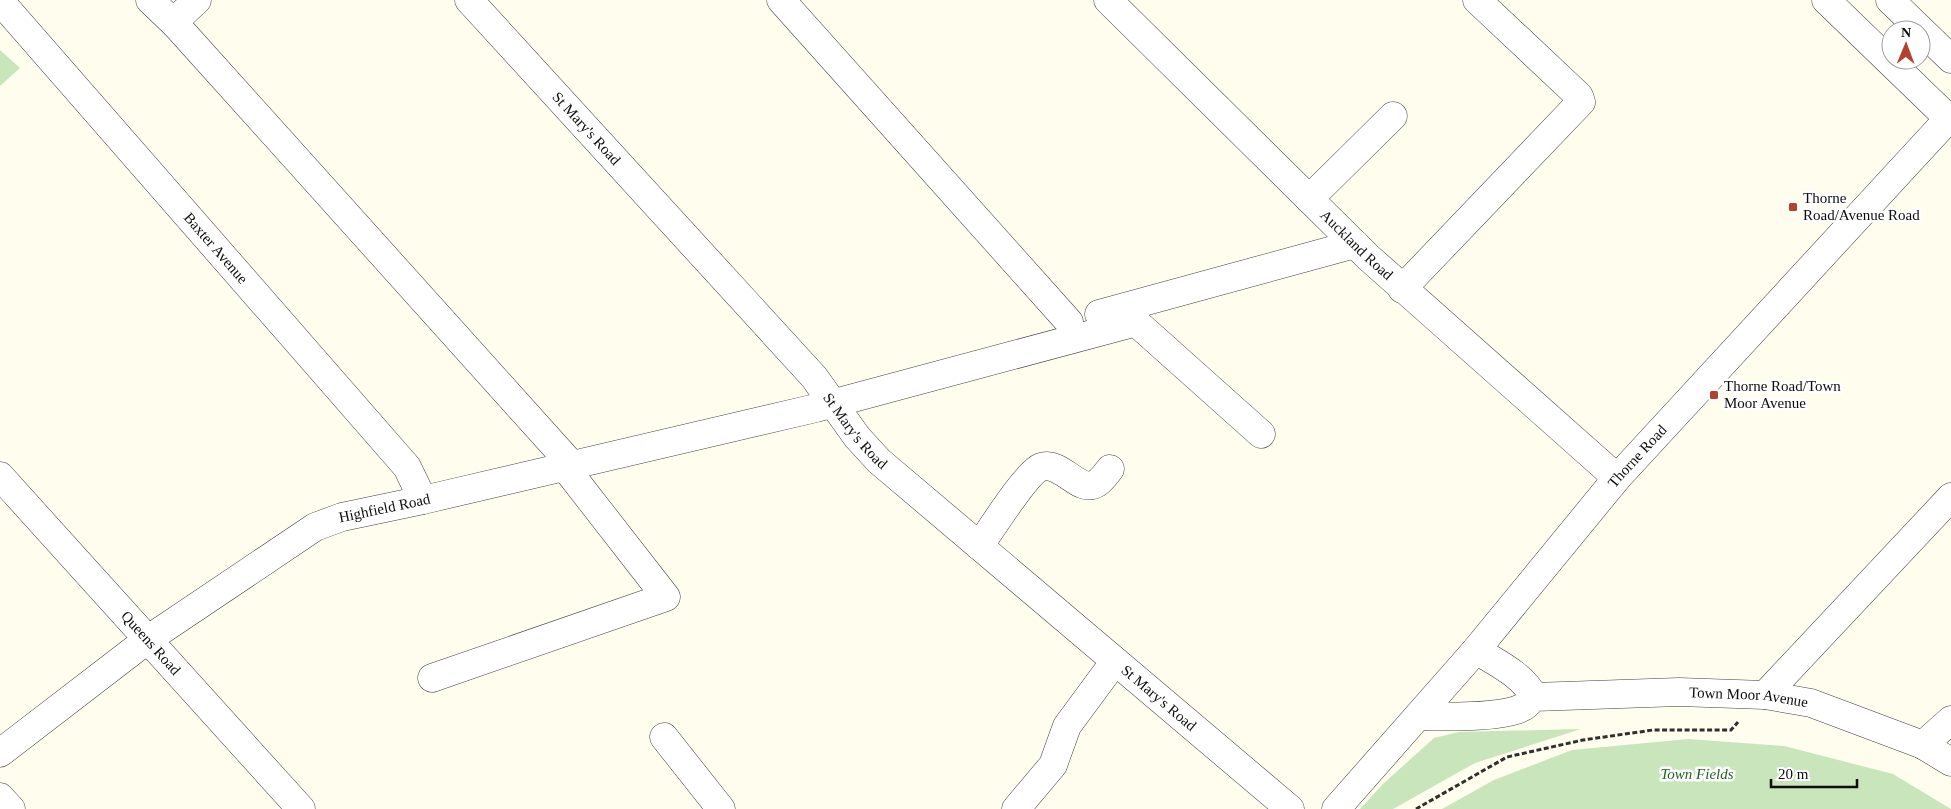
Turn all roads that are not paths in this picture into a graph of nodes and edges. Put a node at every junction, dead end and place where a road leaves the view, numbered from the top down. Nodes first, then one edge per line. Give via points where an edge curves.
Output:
1 (150, 0) edge
2 (197, 0) edge
3 (469, 0) edge
4 (781, 0) edge
5 (1108, 0) edge
6 (1477, 0) edge
7 (1826, 0) edge
8 (1890, 0) edge
9 (0, 1) edge
10 (176, 25) junction
11 (1951, 59) edge
12 (1393, 116) dead end
13 (1950, 117) edge
14 (1309, 199) junction
15 (1354, 244) junction
16 (1402, 289) junction
17 (1069, 322) junction
18 (1035, 332) dead end
19 (833, 402) junction
20 (1261, 434) dead end
21 (568, 465) junction
22 (1110, 469) dead end
23 (0, 476) edge
24 (1617, 478) junction
25 (1951, 497) edge
26 (423, 500) junction
27 (979, 546) junction
28 (147, 640) junction
29 (1476, 650) junction
30 (1115, 661) junction
31 (432, 678) dead end
32 (1765, 695) junction
33 (1534, 697) junction
34 (1418, 716) junction
35 (1951, 720) edge
36 (664, 737) dead end
37 (1923, 746) junction
38 (0, 754) edge
39 (1951, 762) edge
40 (0, 797) edge
41 (11, 809) edge
42 (301, 809) edge
43 (721, 809) edge
44 (1016, 809) edge
45 (1290, 809) edge
46 (1336, 809) edge

1 - 10 street
2 - 10 street via 179,17
3 - 19 street, St Mary's Road via 814,377
4 - 17 street
5 - 14 street, Auckland Road
6 - 16 street via 1579,96 1581,102
7 - 13 street
8 - 11 street
9 - 26 street, Baxter Avenue via 407,467
10 - 21 street
12 - 14 street
13 - 24 street, Thorne Road
14 - 15 street, Auckland Road
15 - 16 street, Auckland Road
15 - 17 street
16 - 24 street, Auckland Road
17 - 18 street
19 - 20 street, Highfield Road via 1133,323
19 - 21 street, Highfield Road
19 - 27 street, St Mary's Road via 857,437 879,461
21 - 26 street, Highfield Road
21 - 31 street via 666,597
22 - 27 street via 1091,486 1053,467 1042,467 1027,480
23 - 28 street, Queens Road
24 - 29 street, Thorne Road
25 - 32 street
26 - 28 street, Highfield Road via 342,517 315,527
27 - 30 street, St Mary's Road
28 - 38 street, Highfield Road
28 - 42 street, Queens Road
29 - 33 street via 1521,680
29 - 34 street, Thorne Road
30 - 44 street via 1066,726 1053,765
30 - 45 street, St Mary's Road
32 - 33 street, Town Moor Avenue via 1679,692
32 - 37 street, Town Moor Avenue via 1811,703
33 - 34 street via 1523,707 1511,711
34 - 46 street, Thorne Road
35 - 37 street
36 - 43 street
37 - 39 street, Town Moor Avenue
40 - 41 street

